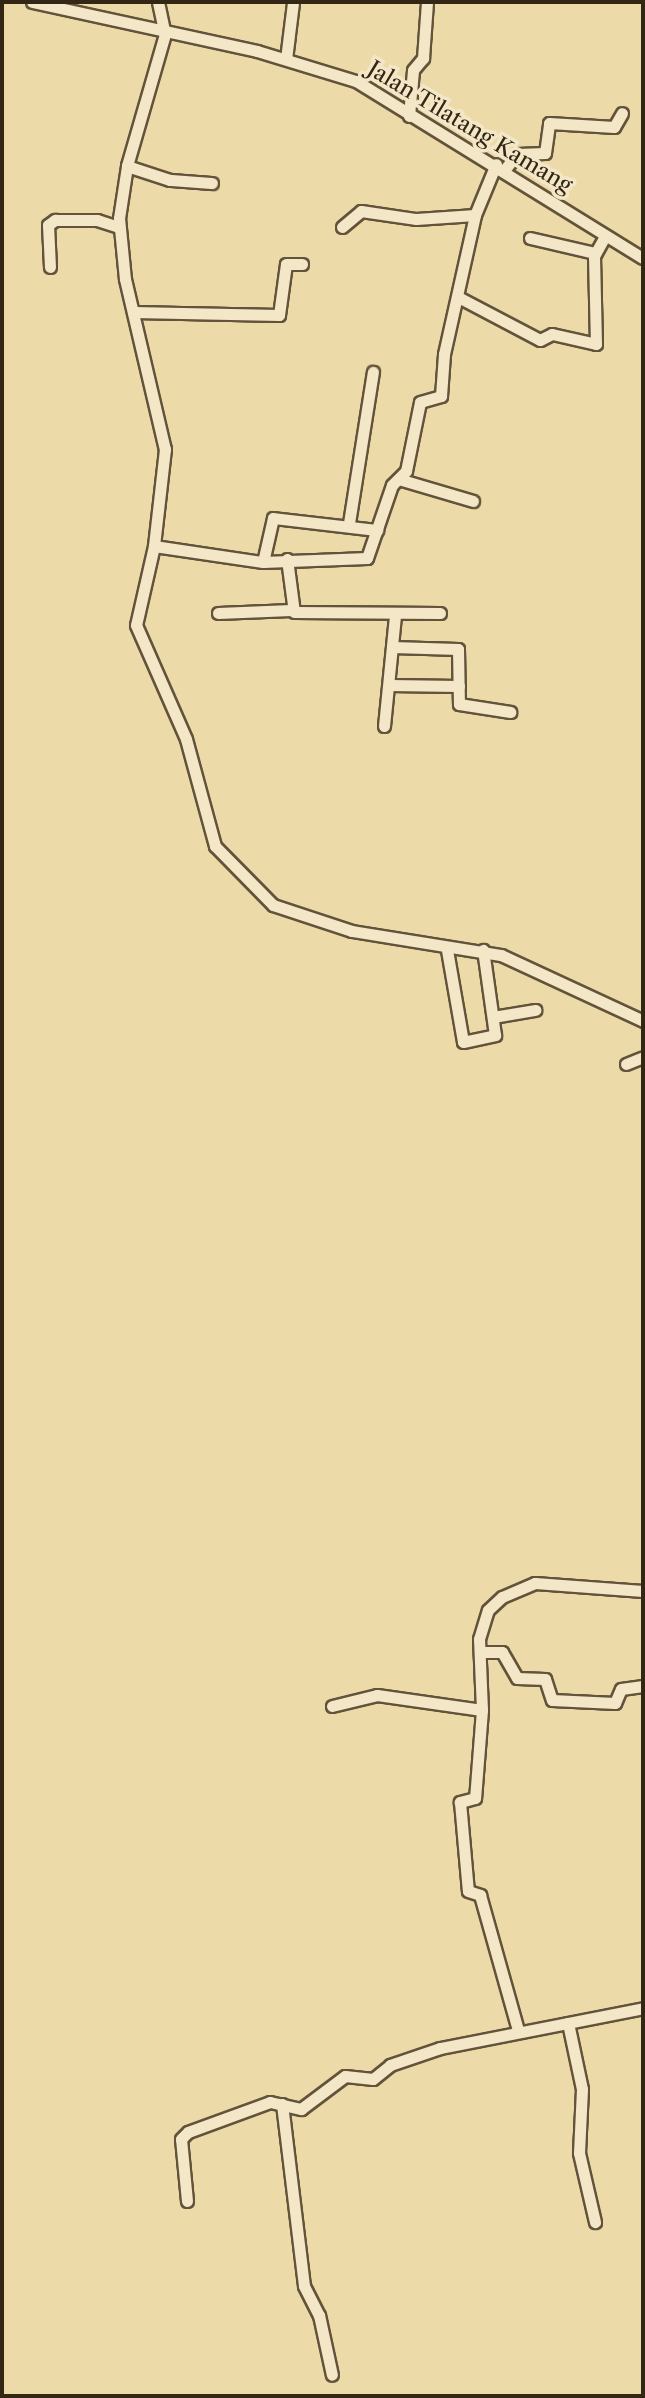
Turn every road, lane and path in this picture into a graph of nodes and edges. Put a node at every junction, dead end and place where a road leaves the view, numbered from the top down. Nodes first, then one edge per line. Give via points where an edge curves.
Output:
1 (32, 2) edge
2 (158, 2) edge
3 (427, 2) edge
4 (293, 3) edge
5 (165, 34) junction
6 (286, 59) junction
7 (622, 113) dead end
8 (409, 116) junction
9 (127, 166) junction
10 (501, 166) junction
11 (212, 183) dead end
12 (475, 215) junction
13 (119, 227) junction
14 (342, 227) dead end
15 (605, 236) junction
16 (530, 238) dead end
17 (595, 253) junction
18 (643, 258) edge
19 (302, 264) dead end
20 (50, 267) dead end
21 (460, 298) junction
22 (133, 312) junction
23 (373, 372) dead end
24 (402, 480) junction
25 (473, 501) dead end
26 (349, 523) junction
27 (377, 530) junction
28 (154, 546) junction
29 (287, 559) junction
30 (263, 562) junction
31 (291, 610) junction
32 (218, 613) dead end
33 (440, 613) dead end
34 (395, 616) junction
35 (392, 647) junction
36 (389, 685) junction
37 (459, 686) junction
38 (510, 712) dead end
39 (384, 726) dead end
40 (447, 950) junction
41 (483, 950) junction
42 (535, 1010) dead end
43 (493, 1017) junction
44 (643, 1021) edge
45 (643, 1057) edge
46 (626, 1064) dead end
47 (643, 1591) edge
48 (481, 1652) junction
49 (643, 1686) edge
50 (332, 1706) dead end
51 (482, 1710) junction
52 (643, 2008) edge
53 (568, 2023) junction
54 (518, 2030) junction
55 (282, 2104) junction
56 (187, 2201) dead end
57 (595, 2222) dead end
58 (332, 2375) dead end

1 - 5 street, Jalan Tilatang Kamang
2 - 5 street
3 - 8 street via 423,58 413,70
4 - 6 street
5 - 6 street, Jalan Tilatang Kamang
5 - 9 street
6 - 8 street, Jalan Tilatang Kamang via 356,81
7 - 10 street via 614,127 549,123 545,153 517,154
8 - 10 street, Jalan Tilatang Kamang
9 - 11 street via 170,180
9 - 13 street
10 - 12 street
10 - 15 street, Jalan Tilatang Kamang
12 - 14 street via 416,219 361,211
12 - 21 street
13 - 20 street via 97,220 55,220 48,225
13 - 22 street
15 - 17 street
15 - 18 street, Jalan Tilatang Kamang
16 - 17 street
17 - 21 street via 596,344 552,334 540,340
19 - 22 street via 286,264 279,315
21 - 24 street via 444,354 441,396 420,402
22 - 28 street via 165,449
23 - 26 street
24 - 25 street
24 - 27 street via 394,482
26 - 27 street
26 - 30 street via 273,518
27 - 29 street via 364,560
28 - 30 street
28 - 40 street via 137,632 186,739 218,852 273,905 352,931
29 - 30 street
29 - 31 street
31 - 32 street
31 - 34 street
33 - 34 street
34 - 35 street
35 - 36 street
35 - 37 street via 458,649
36 - 37 street
36 - 39 street
37 - 38 street via 461,706
40 - 41 street
40 - 43 street via 459,1038 491,1039
41 - 43 street
41 - 44 street
42 - 43 street
45 - 46 street
47 - 48 street via 535,1583 502,1597 488,1610
48 - 49 street via 504,1653 518,1679 546,1679 552,1700 617,1703 621,1689
48 - 51 street
50 - 51 street via 377,1695
51 - 54 street via 475,1798 460,1802 468,1891 480,1895
52 - 53 street
53 - 54 street
53 - 57 street via 582,2089 579,2153
54 - 55 street via 390,2065 373,2079 349,2075 301,2109
55 - 56 street via 270,2102 183,2134
55 - 58 street via 304,2286 319,2315

